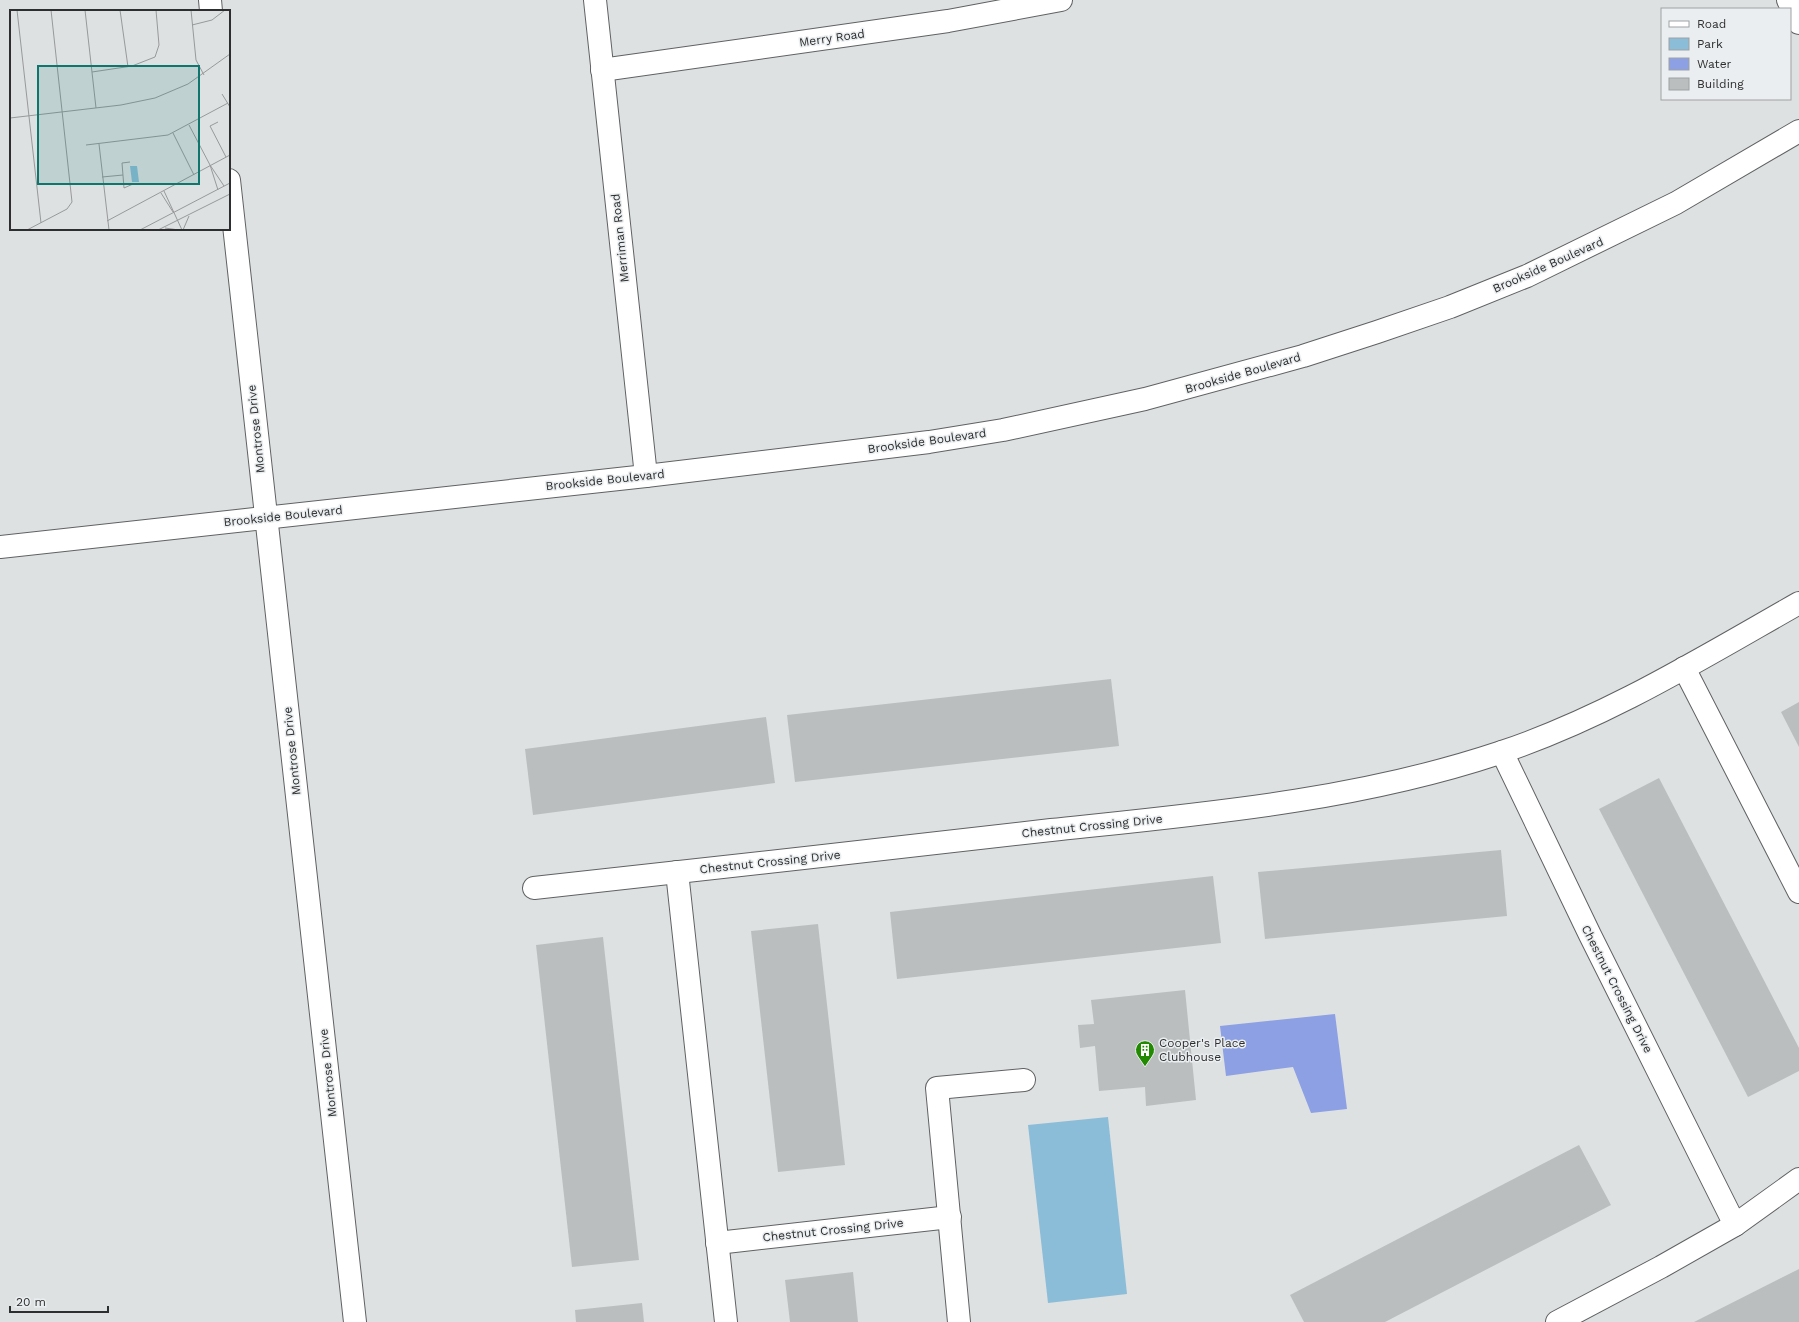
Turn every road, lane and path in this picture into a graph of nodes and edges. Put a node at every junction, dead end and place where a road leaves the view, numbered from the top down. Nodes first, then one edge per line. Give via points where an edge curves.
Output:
1 (210, 0) edge
2 (594, 0) edge
3 (1061, 0) edge
4 (1788, 0) edge
5 (997, 6) edge
6 (211, 10) edge
7 (1799, 23) edge
8 (602, 70) junction
9 (1799, 131) edge
10 (230, 189) edge
11 (646, 476) junction
12 (266, 518) junction
13 (0, 547) edge
14 (1799, 603) edge
15 (1684, 668) junction
16 (1502, 752) junction
17 (677, 872) junction
18 (534, 888) dead end
19 (1799, 892) edge
20 (1024, 1080) dead end
21 (1799, 1179) edge
22 (950, 1217) junction
23 (1735, 1225) junction
24 (717, 1243) junction
25 (355, 1322) edge
26 (726, 1322) edge
27 (960, 1322) edge
28 (1557, 1322) edge

1 - 6 street
2 - 8 street, Merriman Road
3 - 5 street, Merry Road
4 - 7 street
5 - 8 street, Merry Road
8 - 11 street, Merriman Road
9 - 11 street, Brookside Boulevard via 1676,203 1527,276 1450,307 1303,356 1145,400 1003,430 928,442
10 - 12 street, Montrose Drive
11 - 12 street, Brookside Boulevard
12 - 13 street, Brookside Boulevard
12 - 25 street, Montrose Drive
14 - 15 street, Chestnut Crossing Drive
15 - 16 street, Chestnut Crossing Drive via 1599,712
15 - 19 street
16 - 17 street, Chestnut Crossing Drive via 1380,785 1298,800 1158,819
16 - 23 street, Chestnut Crossing Drive
17 - 18 street, Chestnut Crossing Drive
17 - 24 street
20 - 22 street via 937,1088
21 - 23 street
22 - 24 street, Chestnut Crossing Drive
22 - 27 street
23 - 28 street
24 - 26 street

